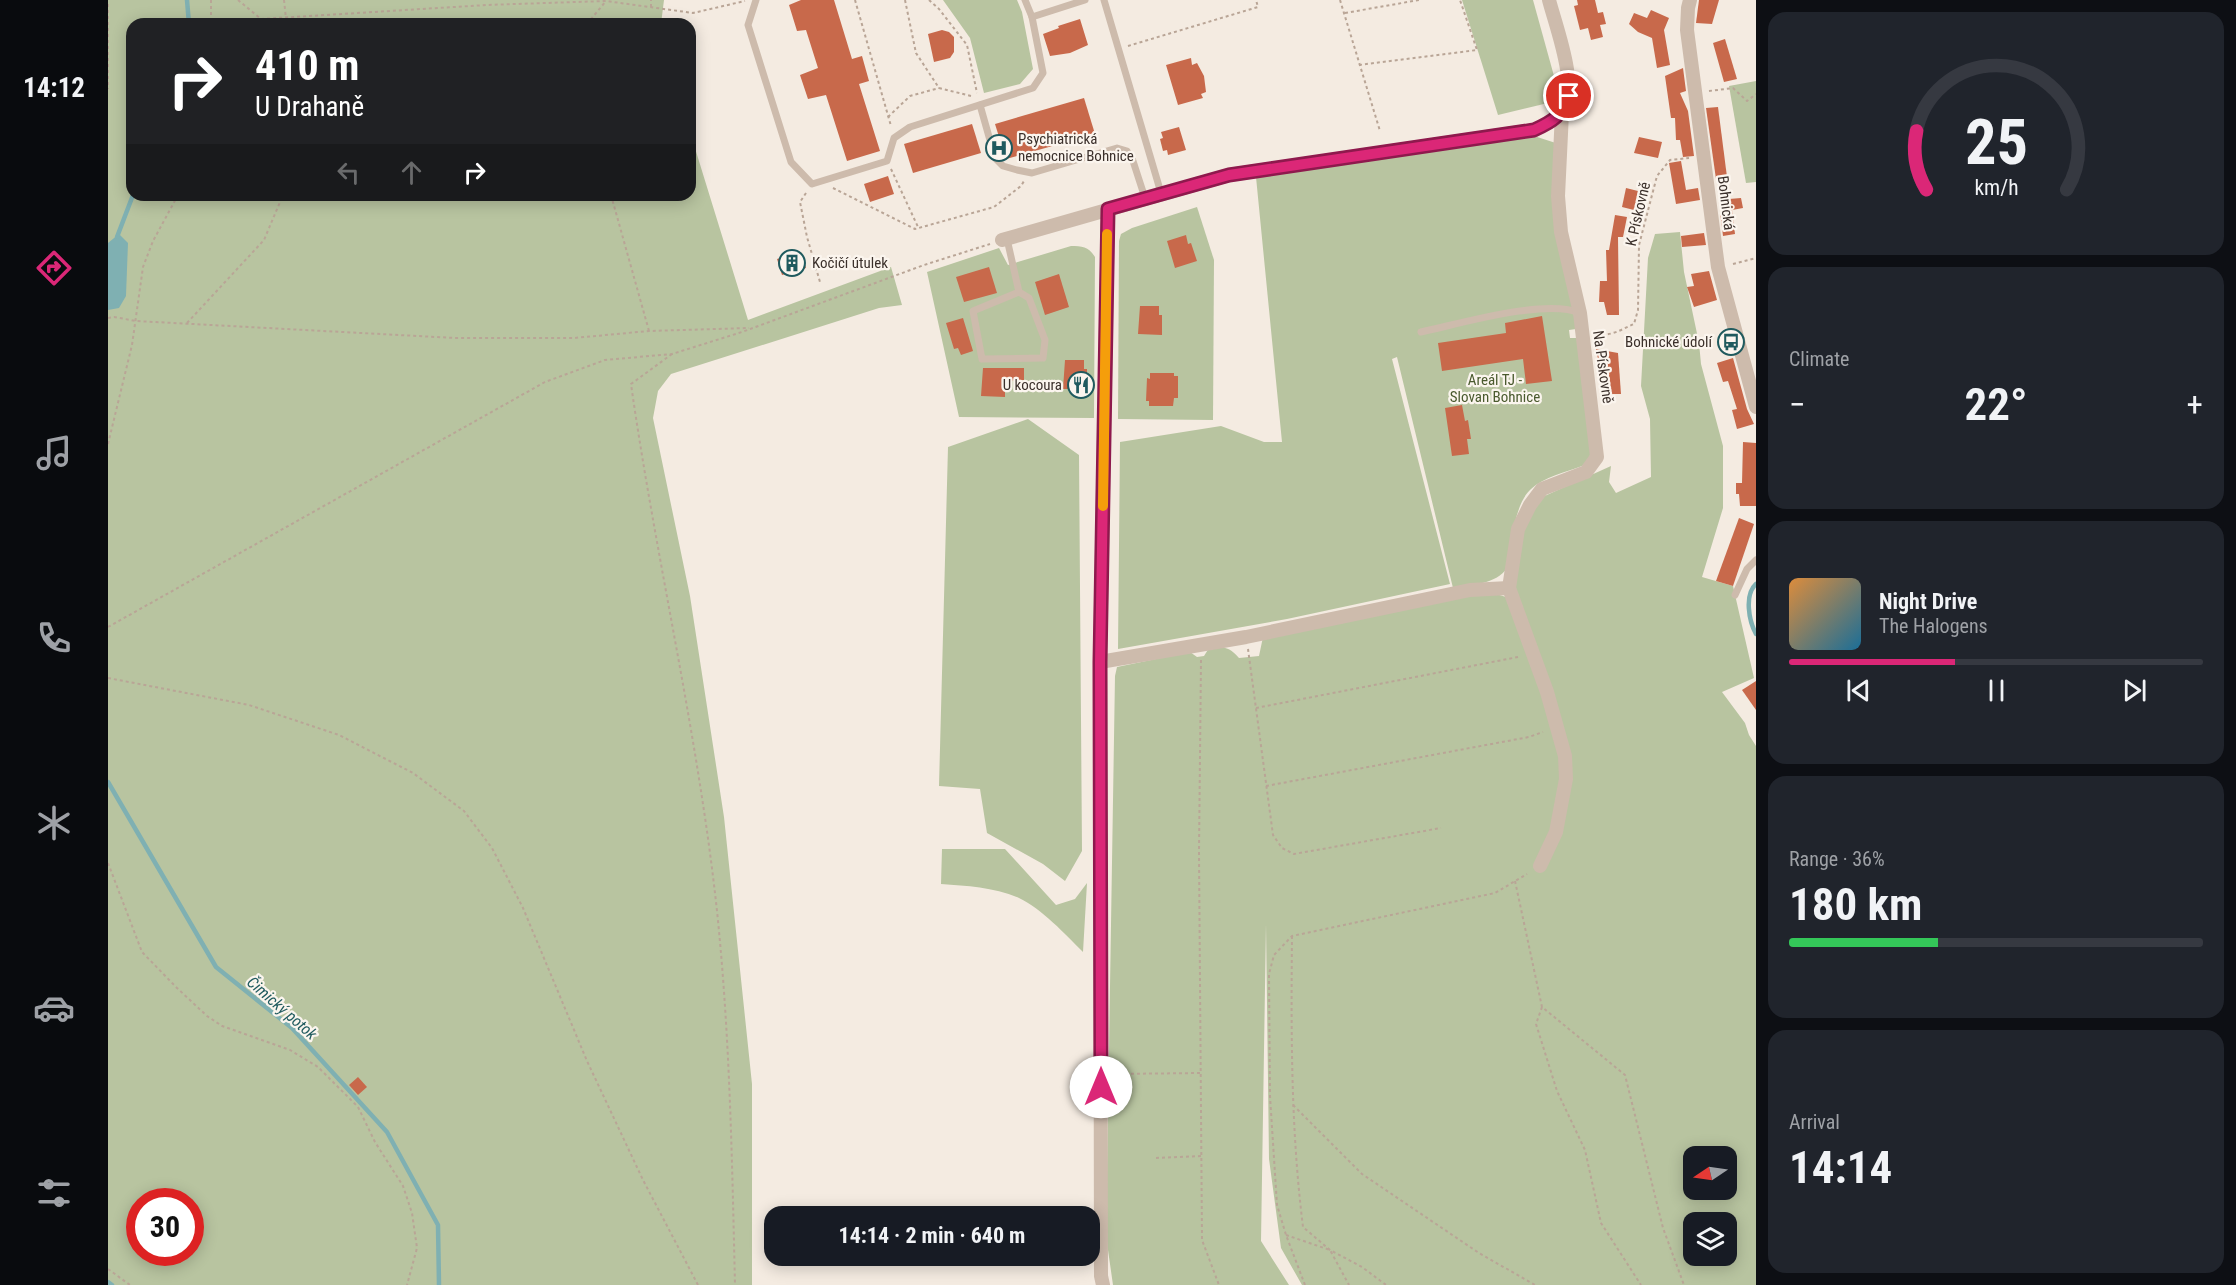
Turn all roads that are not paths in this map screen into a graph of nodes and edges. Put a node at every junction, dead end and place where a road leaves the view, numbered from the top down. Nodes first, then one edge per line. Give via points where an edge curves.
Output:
1 (756, 0) edge
2 (1025, 0) edge
3 (1085, 0) edge
4 (1104, 0) edge
5 (1549, 0) edge
6 (1690, 0) edge
7 (1032, 17) junction
8 (980, 105) junction
9 (1562, 112) junction
10 (1161, 194) junction
11 (1145, 198) junction
12 (1108, 209) junction
13 (1004, 239) joint
14 (1019, 292) junction
15 (1580, 314) junction
16 (1421, 332) dead end
17 (1756, 407) edge
18 (1756, 560) edge
19 (1509, 588) junction
20 (1735, 595) dead end
21 (1100, 662) junction
22 (1540, 866) road end
23 (1103, 1285) edge

1 - 8 lane via 748,26 791,162 816,183 887,161 894,138 910,127
2 - 7 lane
3 - 7 lane
4 - 10 lane
5 - 9 street, Na Pískovně via 1569,78 1569,96
6 - 17 street, Bohnická via 1687,30 1718,267
7 - 8 lane via 1043,74 1033,88
8 - 11 lane via 995,158 1003,166 1029,172 1117,148 1127,151 1133,161
9 - 10 street via 1534,130 1229,175
9 - 15 street, Na Pískovně via 1558,196 1561,232
10 - 11 street
11 - 12 street
12 - 13 street
12 - 21 street
13 - 14 lane
14 - 14 lane via 973,310 982,359 1043,358 1045,340 1029,297
15 - 16 lane via 1537,308
15 - 19 street, Na Pískovně via 1597,457 1586,472 1542,489 1530,505 1518,530
18 - 20 lane
19 - 21 street via 1470,590 1246,638
19 - 22 street via 1547,692 1565,756 1566,779 1556,831
21 - 23 street

